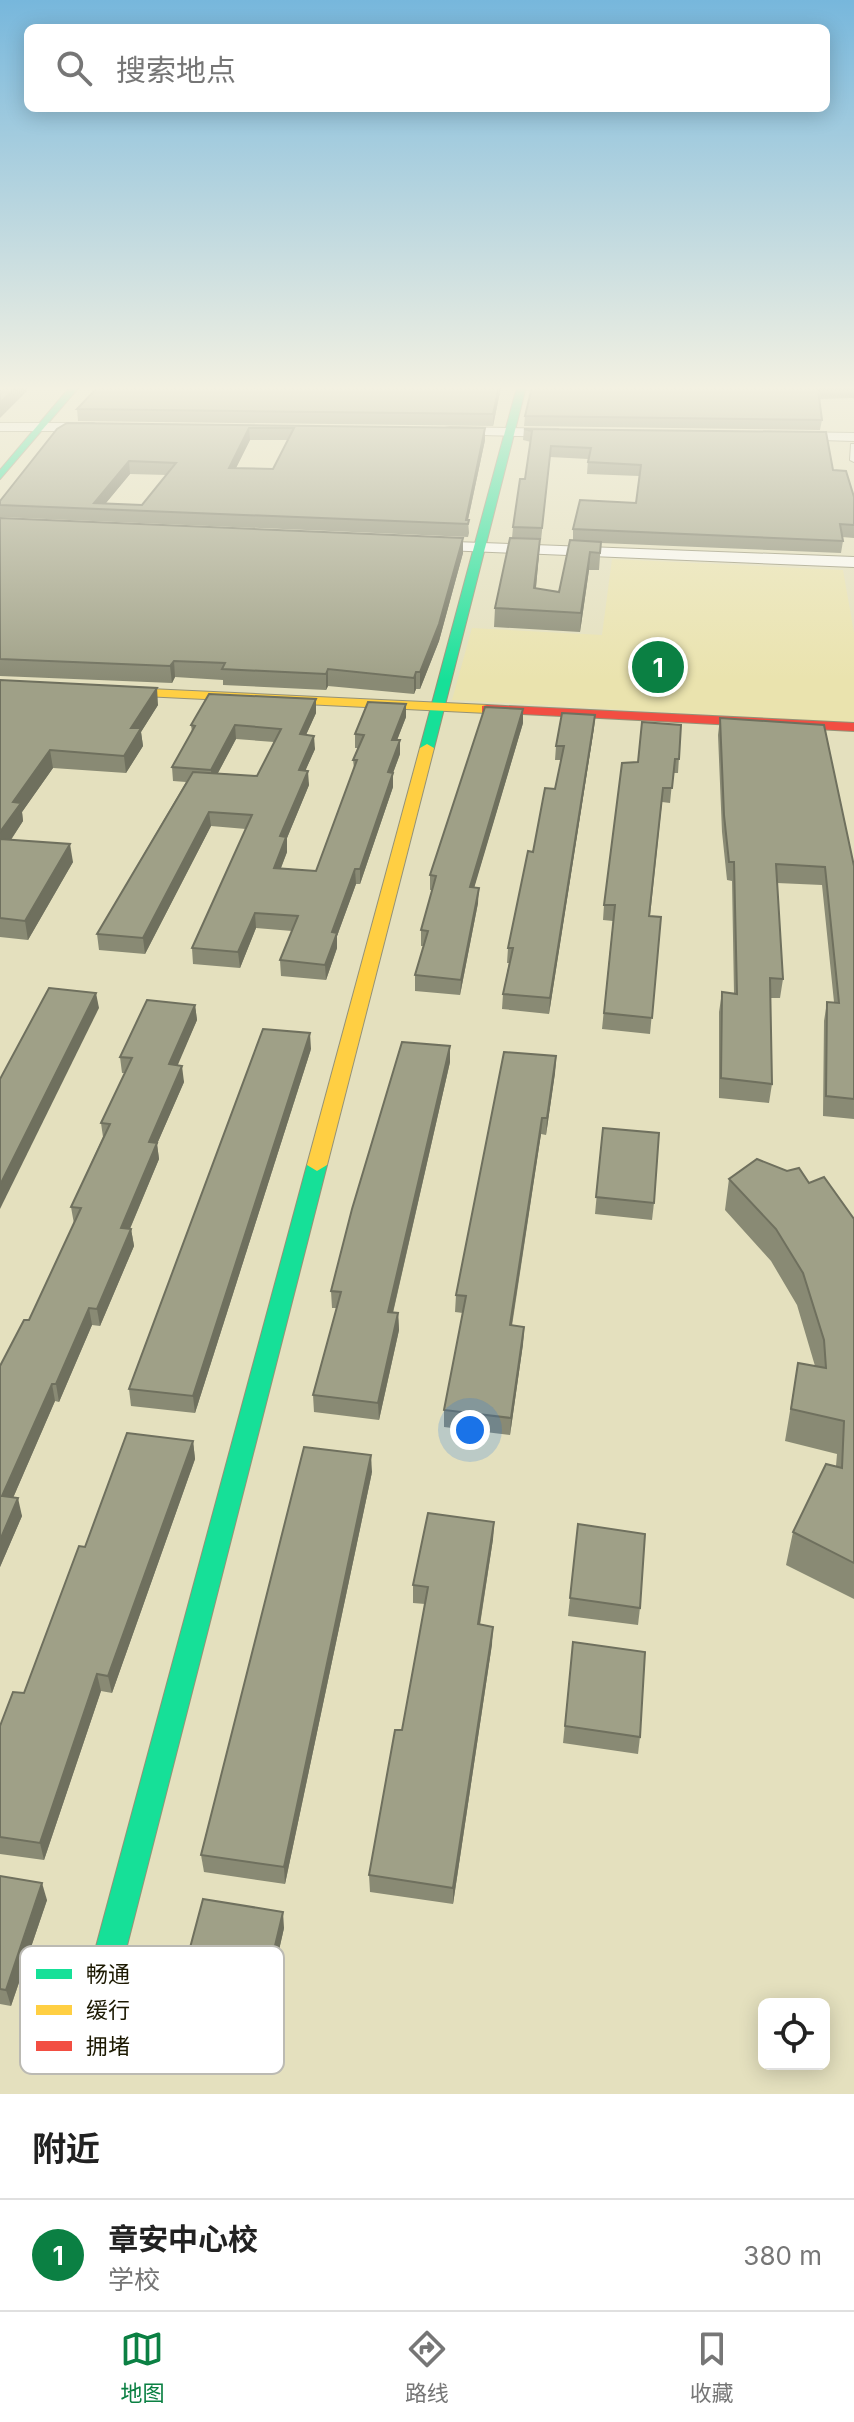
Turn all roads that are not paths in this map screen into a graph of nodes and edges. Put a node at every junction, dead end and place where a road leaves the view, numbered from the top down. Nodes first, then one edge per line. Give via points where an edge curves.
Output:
1 (497, 485) edge
2 (403, 545) edge
3 (480, 548) junction
4 (854, 562) edge
5 (94, 690) edge
6 (439, 706) junction
7 (854, 727) edge
8 (112, 1946) edge

1 - 3 street
2 - 3 street
3 - 4 street
3 - 6 street
5 - 6 street
6 - 7 street
6 - 8 street

